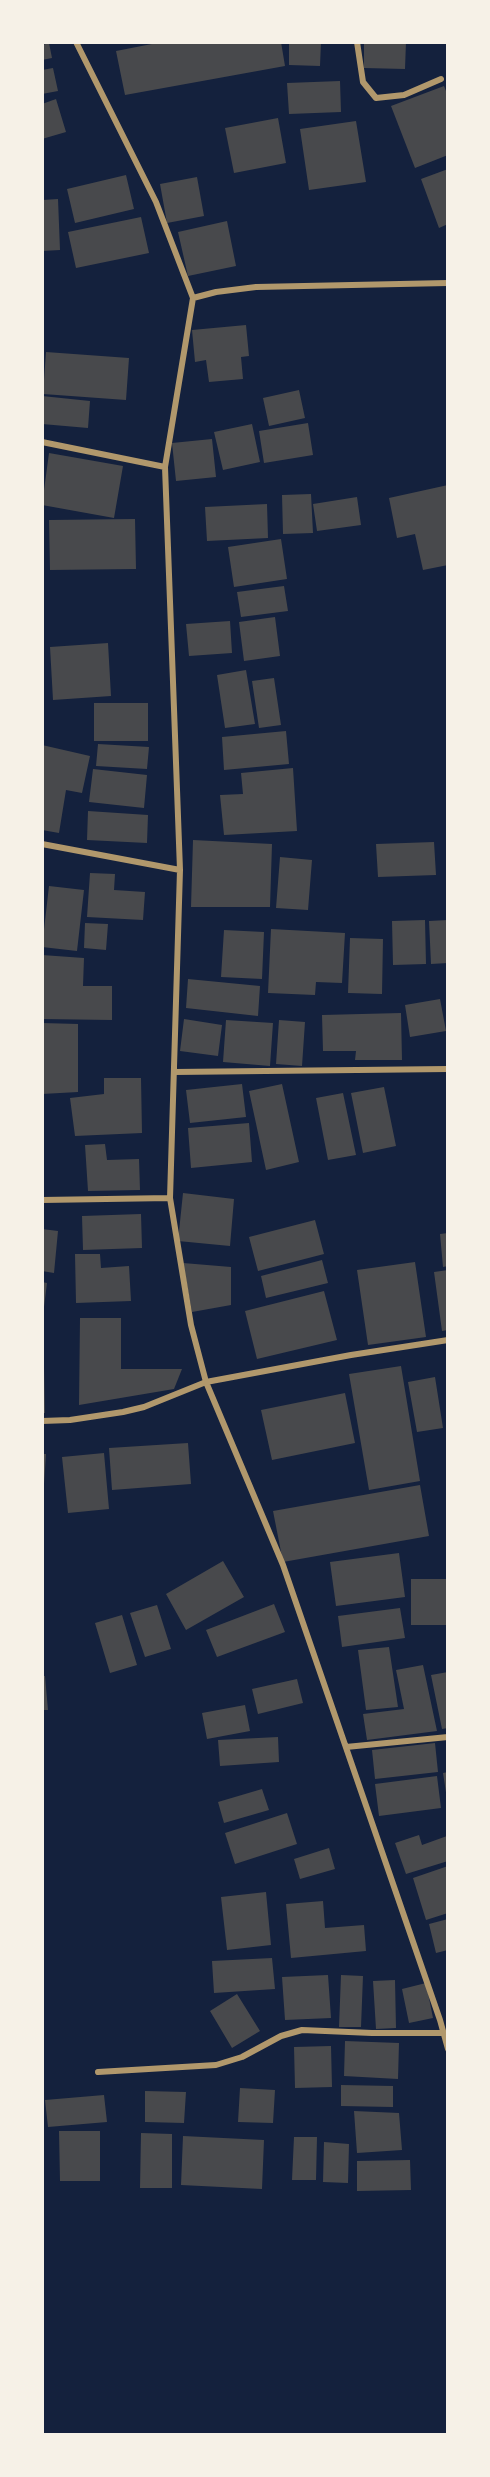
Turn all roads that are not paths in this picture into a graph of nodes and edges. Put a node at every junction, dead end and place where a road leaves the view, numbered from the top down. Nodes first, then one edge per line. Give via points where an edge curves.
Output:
1 (76, 42) edge
2 (357, 42) edge
3 (441, 80) dead end
4 (448, 283) edge
5 (193, 298) junction
6 (42, 442) edge
7 (165, 467) junction
8 (42, 843) edge
9 (180, 870) junction
10 (448, 1069) edge
11 (174, 1072) junction
12 (170, 1198) junction
13 (42, 1200) edge
14 (448, 1340) edge
15 (206, 1382) junction
16 (42, 1421) edge
17 (448, 1737) edge
18 (346, 1747) junction
19 (448, 2018) edge
20 (440, 2020) junction
21 (443, 2033) junction
22 (448, 2049) edge
23 (98, 2073) dead end

1 - 5 street via 156,202
2 - 3 street via 363,82 376,98 404,95
4 - 5 street via 256,287
5 - 7 street
6 - 7 street
7 - 9 street
8 - 9 street
9 - 11 street
10 - 11 street
11 - 12 street
12 - 13 street
12 - 15 street via 191,1325
14 - 15 street
15 - 16 street via 144,1407
15 - 18 street via 283,1565
17 - 18 street
18 - 20 street
19 - 20 street
20 - 21 street
21 - 22 street
21 - 23 street via 302,2030 216,2065

